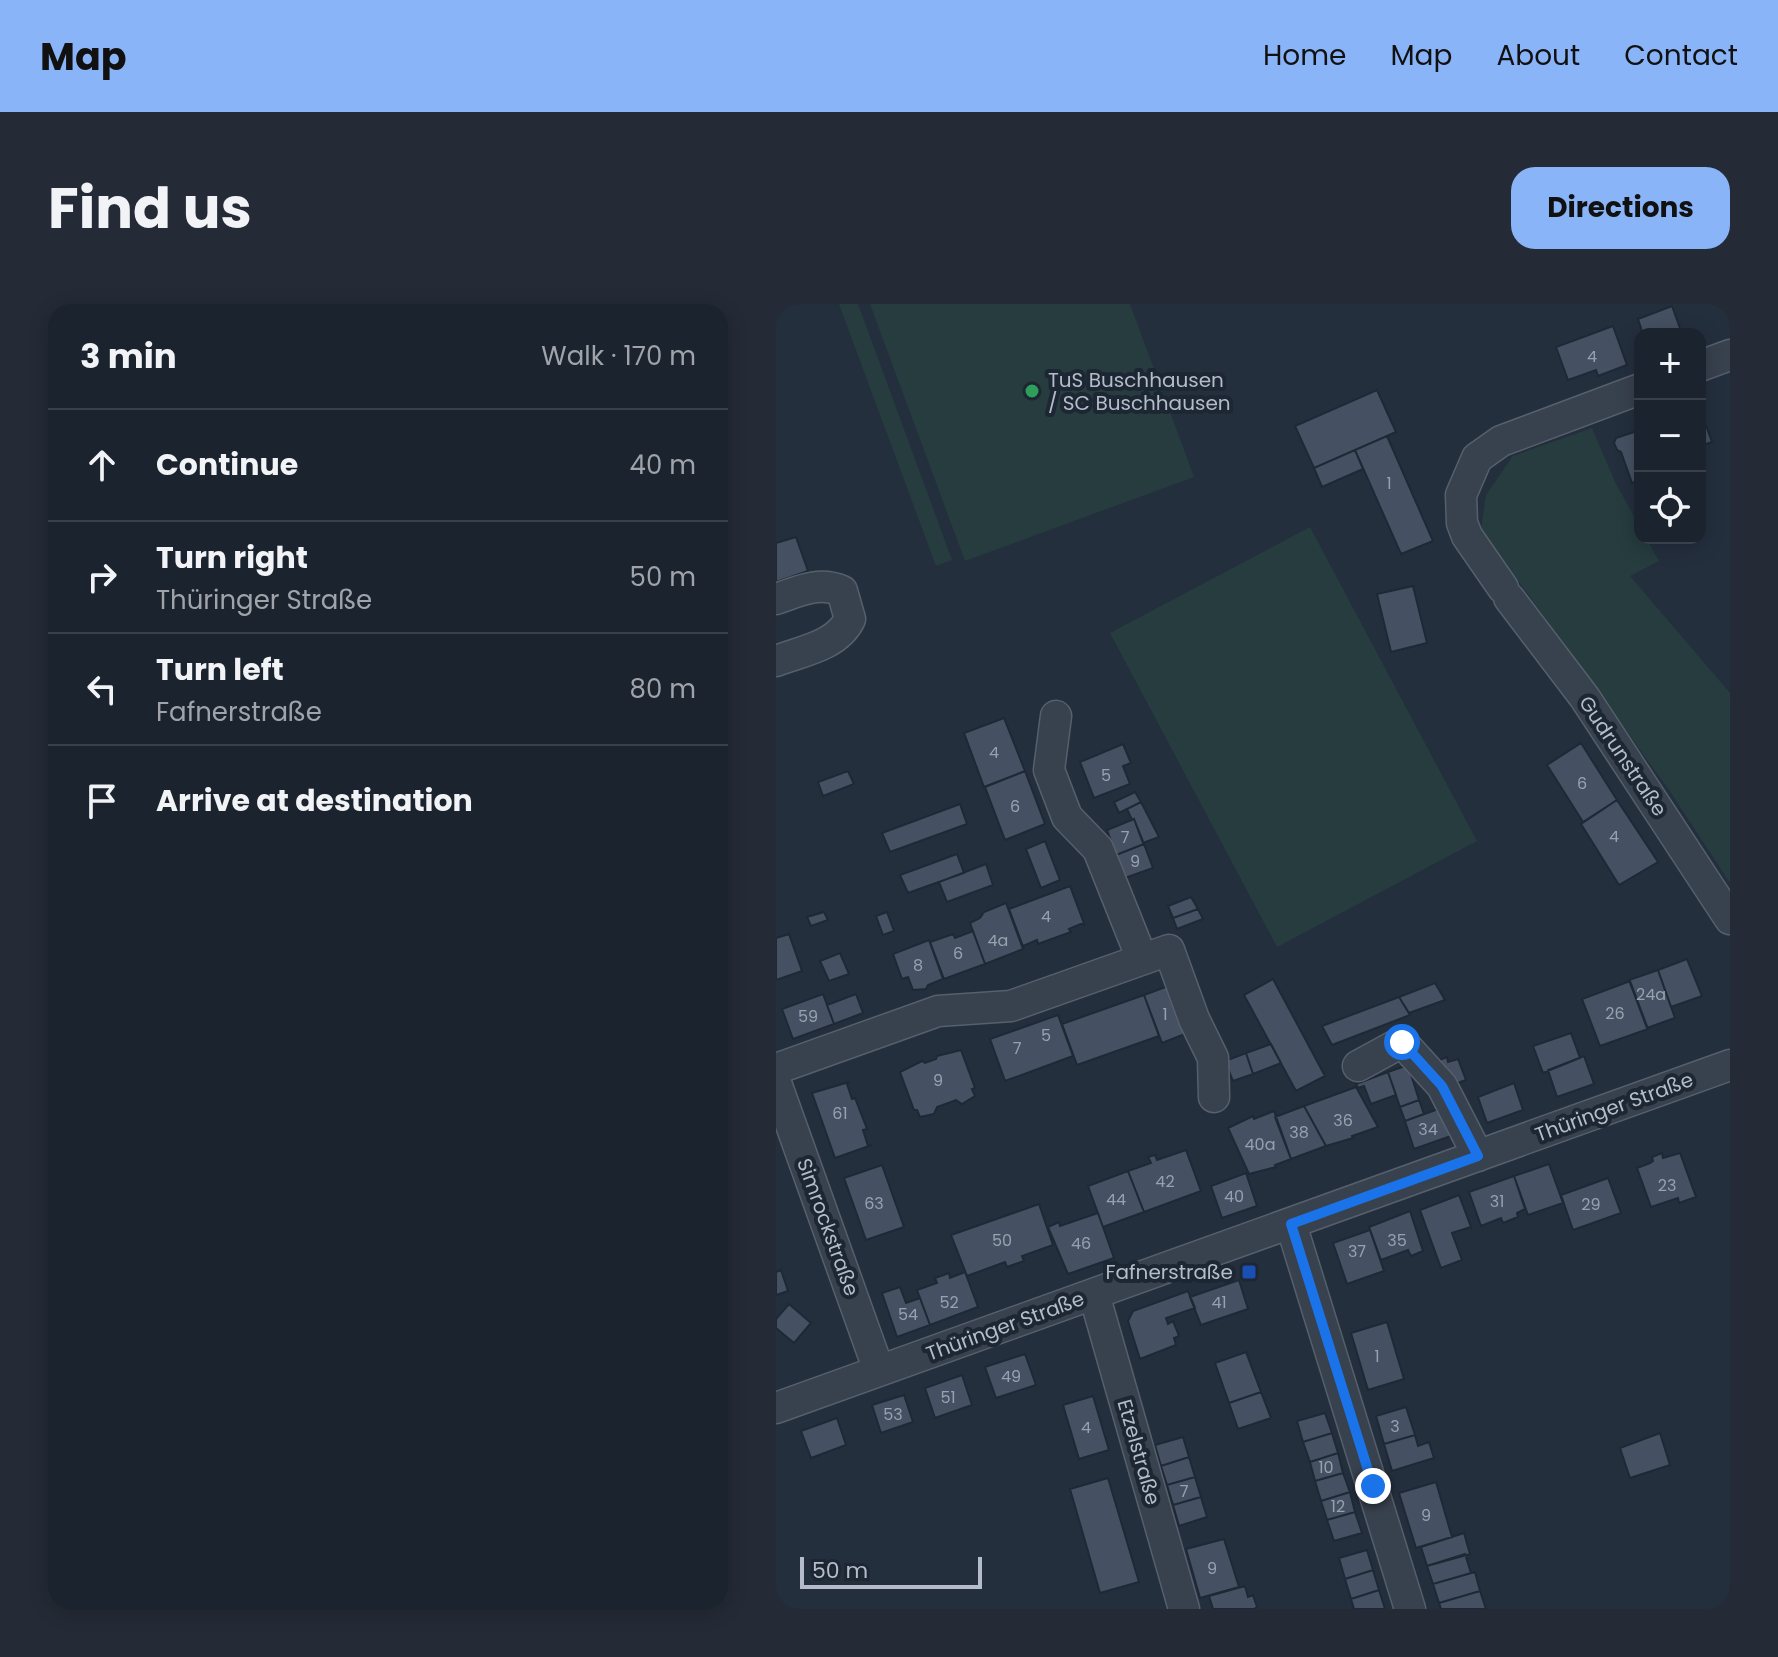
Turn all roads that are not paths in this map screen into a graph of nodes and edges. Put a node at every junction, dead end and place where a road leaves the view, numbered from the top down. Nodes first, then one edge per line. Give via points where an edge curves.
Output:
1 (1730, 355) edge
2 (1706, 364) edge
3 (1634, 391) edge
4 (776, 599) edge
5 (776, 661) edge
6 (1056, 716) dead end
7 (1730, 919) edge
8 (1156, 955) junction
9 (1730, 1065) edge
10 (1358, 1066) dead end
11 (776, 1069) edge
12 (776, 1083) edge
13 (1214, 1097) dead end
14 (1478, 1156) junction
15 (1291, 1224) junction
16 (1094, 1294) junction
17 (879, 1371) junction
18 (776, 1408) edge
19 (1184, 1609) edge
20 (1410, 1609) edge

1 - 2 street
3 - 7 street, Gudrunstraße via 1501,441 1477,458 1461,495 1462,523
4 - 5 street via 830,585 842,591 850,619 834,639
6 - 8 street via 1049,770 1067,817 1098,849
8 - 11 street via 1011,1006 938,1011
8 - 13 street via 1213,1058
9 - 14 street, Thüringer Straße
10 - 14 street via 1402,1042 1442,1086
12 - 17 street, Simrockstraße
14 - 15 street, Thüringer Straße
15 - 16 street, Thüringer Straße
15 - 20 street
16 - 17 street, Thüringer Straße
16 - 19 street, Etzelstraße
17 - 18 street, Thüringer Straße

